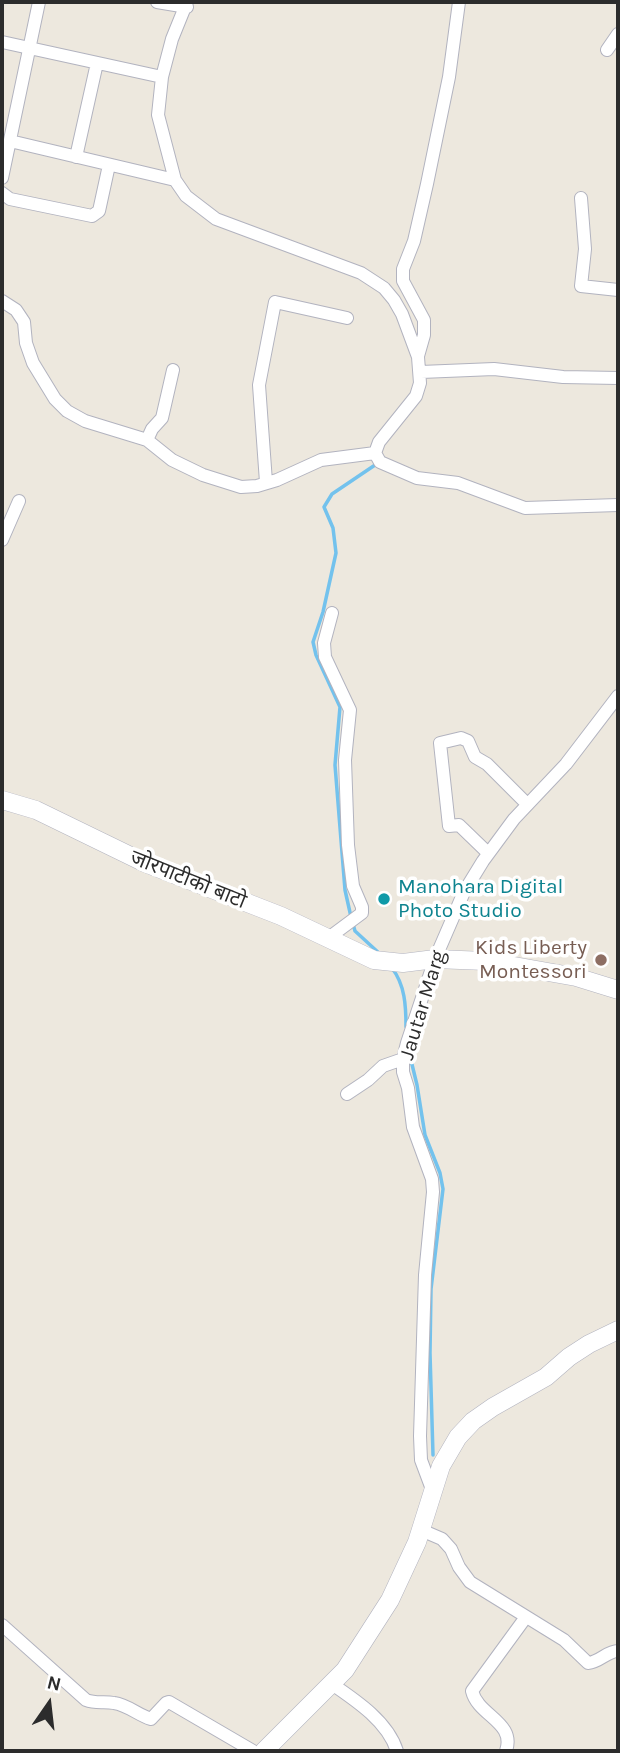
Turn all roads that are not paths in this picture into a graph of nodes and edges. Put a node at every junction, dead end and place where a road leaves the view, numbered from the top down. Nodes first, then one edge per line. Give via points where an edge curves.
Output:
1 (39, 2) edge
2 (158, 2) edge
3 (459, 2) edge
4 (187, 4) edge
5 (618, 34) edge
6 (2, 42) edge
7 (29, 48) junction
8 (607, 50) dead end
9 (97, 63) junction
10 (162, 77) junction
11 (10, 141) junction
12 (76, 157) junction
13 (109, 165) junction
14 (2, 178) edge
15 (175, 180) junction
16 (2, 193) edge
17 (580, 198) dead end
18 (618, 290) edge
19 (2, 302) edge
20 (346, 318) dead end
21 (418, 356) junction
22 (173, 370) dead end
23 (421, 372) junction
24 (618, 378) edge
25 (147, 440) junction
26 (375, 453) junction
27 (266, 482) junction
28 (19, 501) dead end
29 (618, 505) edge
30 (2, 540) edge
31 (332, 613) dead end
32 (616, 705) edge
33 (2, 800) edge
34 (527, 804) junction
35 (488, 853) junction
36 (327, 939) junction
37 (435, 959) junction
38 (618, 990) edge
39 (403, 1059) junction
40 (347, 1094) dead end
41 (618, 1330) edge
42 (433, 1492) junction
43 (421, 1530) junction
44 (526, 1617) junction
45 (2, 1625) edge
46 (618, 1651) edge
47 (332, 1684) junction
48 (253, 1751) edge
49 (264, 1751) edge
50 (397, 1751) edge
51 (506, 1751) edge

1 - 7 street
2 - 4 street
3 - 21 street via 427,184 403,269 403,281 424,320
4 - 10 street
5 - 8 street
6 - 7 street
7 - 9 street
7 - 11 street
9 - 10 street
9 - 12 street
10 - 15 street via 158,115
11 - 12 street
11 - 14 street
12 - 13 street
13 - 15 street
13 - 16 street via 96,215 10,200
15 - 21 street via 186,196 216,219 375,281 402,314
17 - 18 street via 585,249 581,286
19 - 25 street via 24,322 33,363 67,411
20 - 27 street via 275,302 259,385
21 - 23 street
22 - 25 street via 162,418
23 - 24 street via 494,369
23 - 26 street via 416,396
25 - 27 street via 172,460 203,475 241,487
26 - 27 street via 321,460
26 - 29 street via 380,462 417,478 458,482 525,508
28 - 30 street
31 - 36 street via 325,656 350,710 345,802 352,886 362,913
32 - 34 street, Jautar Marg
33 - 36 street, जोरपाटीको बाटो via 36,810 145,863
34 - 35 street, Jautar Marg
34 - 35 street via 475,757 468,741 440,743 449,826 459,825
35 - 37 street, Jautar Marg via 464,892
36 - 37 street, जोरपाटीको बाटो via 374,960
37 - 38 street, जोरपाटीको बाटो via 499,963
37 - 39 street, Jautar Marg
39 - 40 street via 383,1066
39 - 42 street, Jautar Marg via 413,1127 433,1186 420,1436 421,1460
41 - 42 street via 589,1344 474,1421 449,1451
42 - 43 street
43 - 44 street via 442,1539 470,1582
43 - 47 street via 390,1600
44 - 46 street via 564,1640 589,1663
44 - 51 street via 472,1691 474,1699 507,1733
45 - 48 street via 86,1700 113,1702 151,1719 169,1702
47 - 49 street
47 - 50 street via 382,1724

